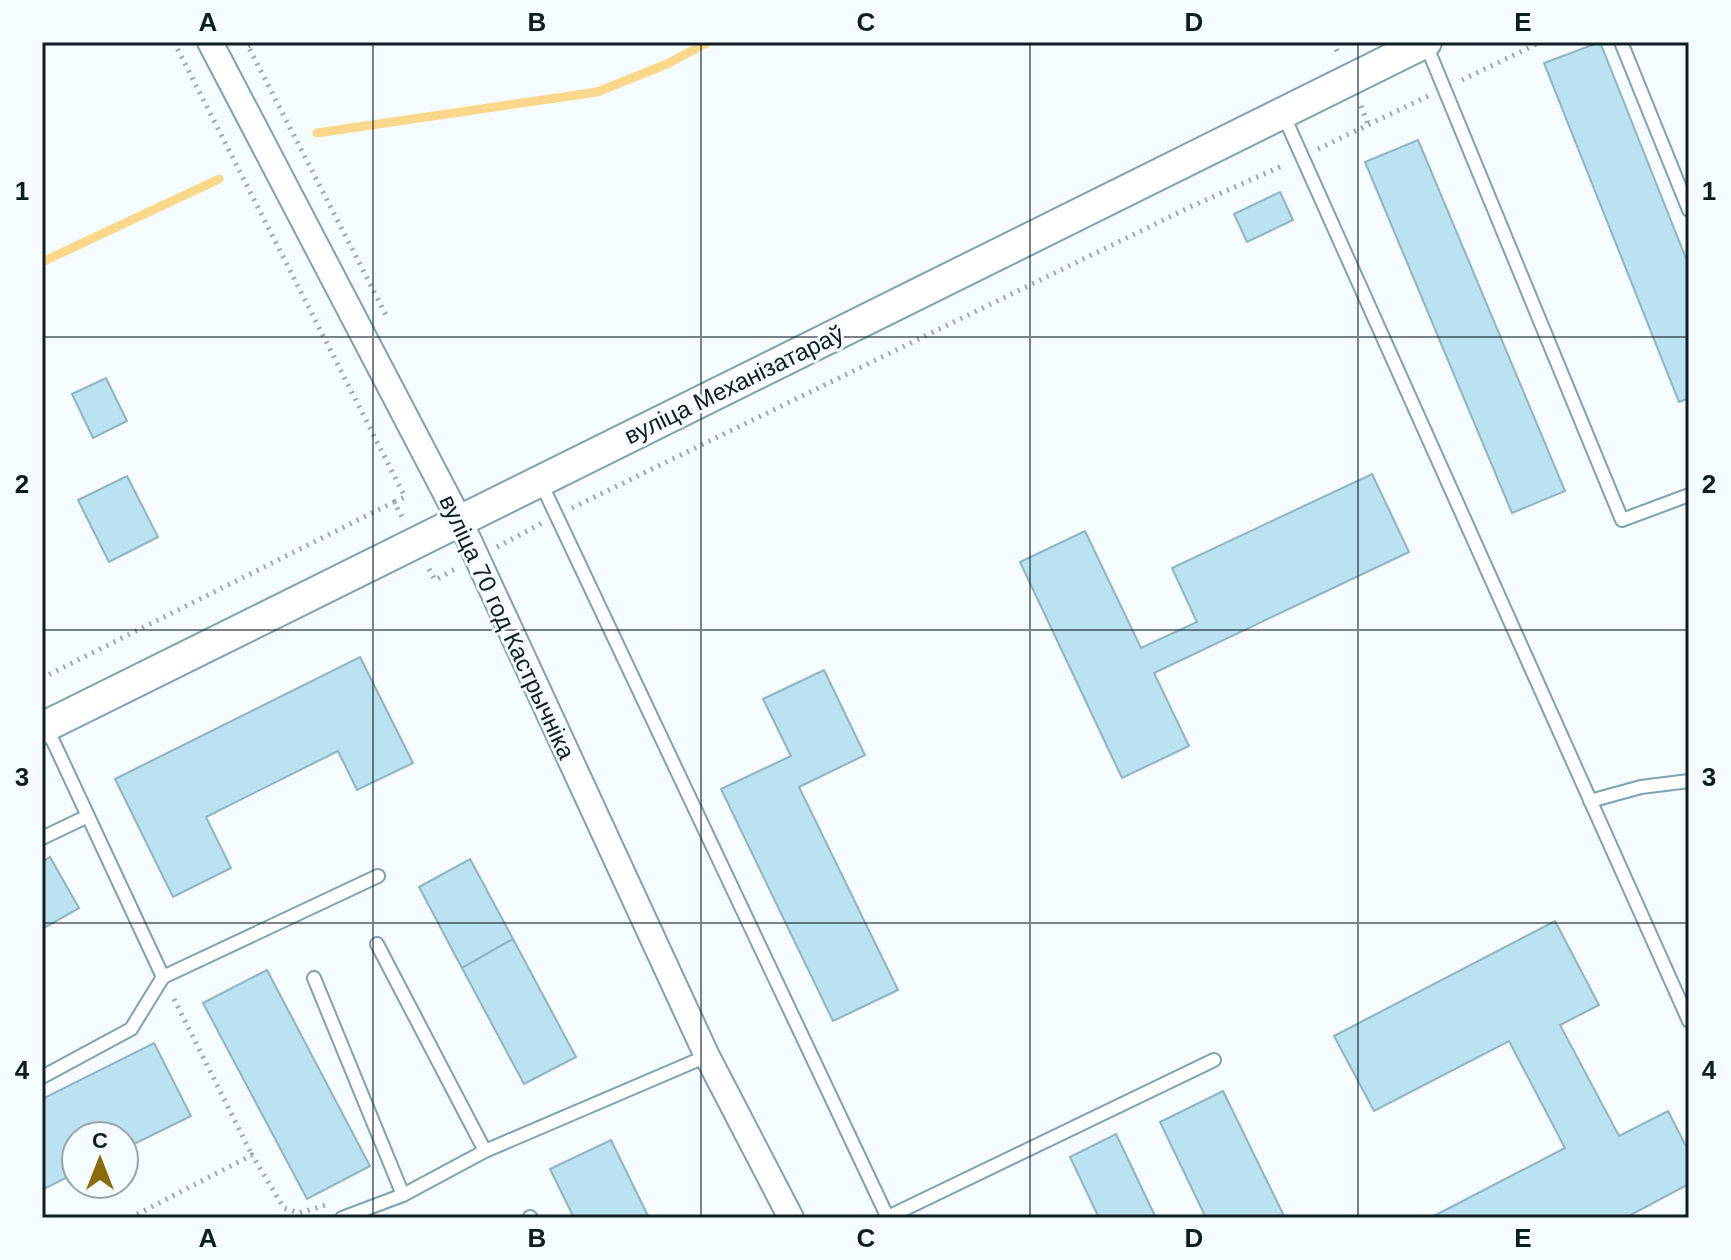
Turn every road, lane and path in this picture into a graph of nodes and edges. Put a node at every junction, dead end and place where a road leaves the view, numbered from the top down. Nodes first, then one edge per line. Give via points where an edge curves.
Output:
1 (174, 42) edge
2 (210, 42) edge
3 (257, 42) edge
4 (1426, 42) edge
5 (1541, 42) edge
6 (1621, 42) edge
7 (247, 44) edge
8 (1444, 89) junction
9 (1283, 114) junction
10 (1302, 157) junction
11 (1689, 210) edge
12 (391, 326) dead end
13 (540, 481) junction
14 (1689, 495) edge
15 (394, 502) dead end
16 (473, 515) junction
17 (556, 516) junction
18 (44, 727) edge
19 (1689, 781) edge
20 (1590, 801) junction
21 (88, 816) junction
22 (42, 838) edge
23 (378, 876) dead end
24 (377, 944) dead end
25 (163, 977) junction
26 (314, 978) dead end
27 (1689, 1021) edge
28 (707, 1056) junction
29 (1214, 1060) dead end
30 (42, 1077) edge
31 (485, 1151) junction
32 (252, 1155) junction
33 (403, 1195) junction
34 (330, 1203) dead end
35 (130, 1218) edge
36 (342, 1218) edge
37 (791, 1218) edge
38 (888, 1218) edge

1 - 15 path via 405,497
2 - 16 street, вуліца 70 год Кастрычніка
3 - 7 path
4 - 8 lane
4 - 9 street, вуліца Механізатараў
5 - 8 path
6 - 11 lane
7 - 12 path
8 - 10 path
8 - 14 lane via 1622,520
9 - 10 lane
9 - 13 street, вуліца Механізатараў
10 - 17 path
10 - 20 lane
13 - 16 street, вуліца Механізатараў
13 - 17 lane
16 - 17 path via 504,543
16 - 18 street, вуліца Механізатараў
16 - 28 street, вуліца 70 год Кастрычніка
17 - 38 lane
18 - 21 lane
19 - 20 lane
20 - 27 lane
21 - 22 lane
21 - 25 lane
23 - 25 lane
24 - 31 lane
25 - 30 lane via 131,1029
25 - 32 path
26 - 33 lane
28 - 31 lane
28 - 37 street, вуліца 70 год Кастрычніка
29 - 38 lane
31 - 33 lane
32 - 34 path via 284,1208 299,1213
32 - 35 path
33 - 36 lane

